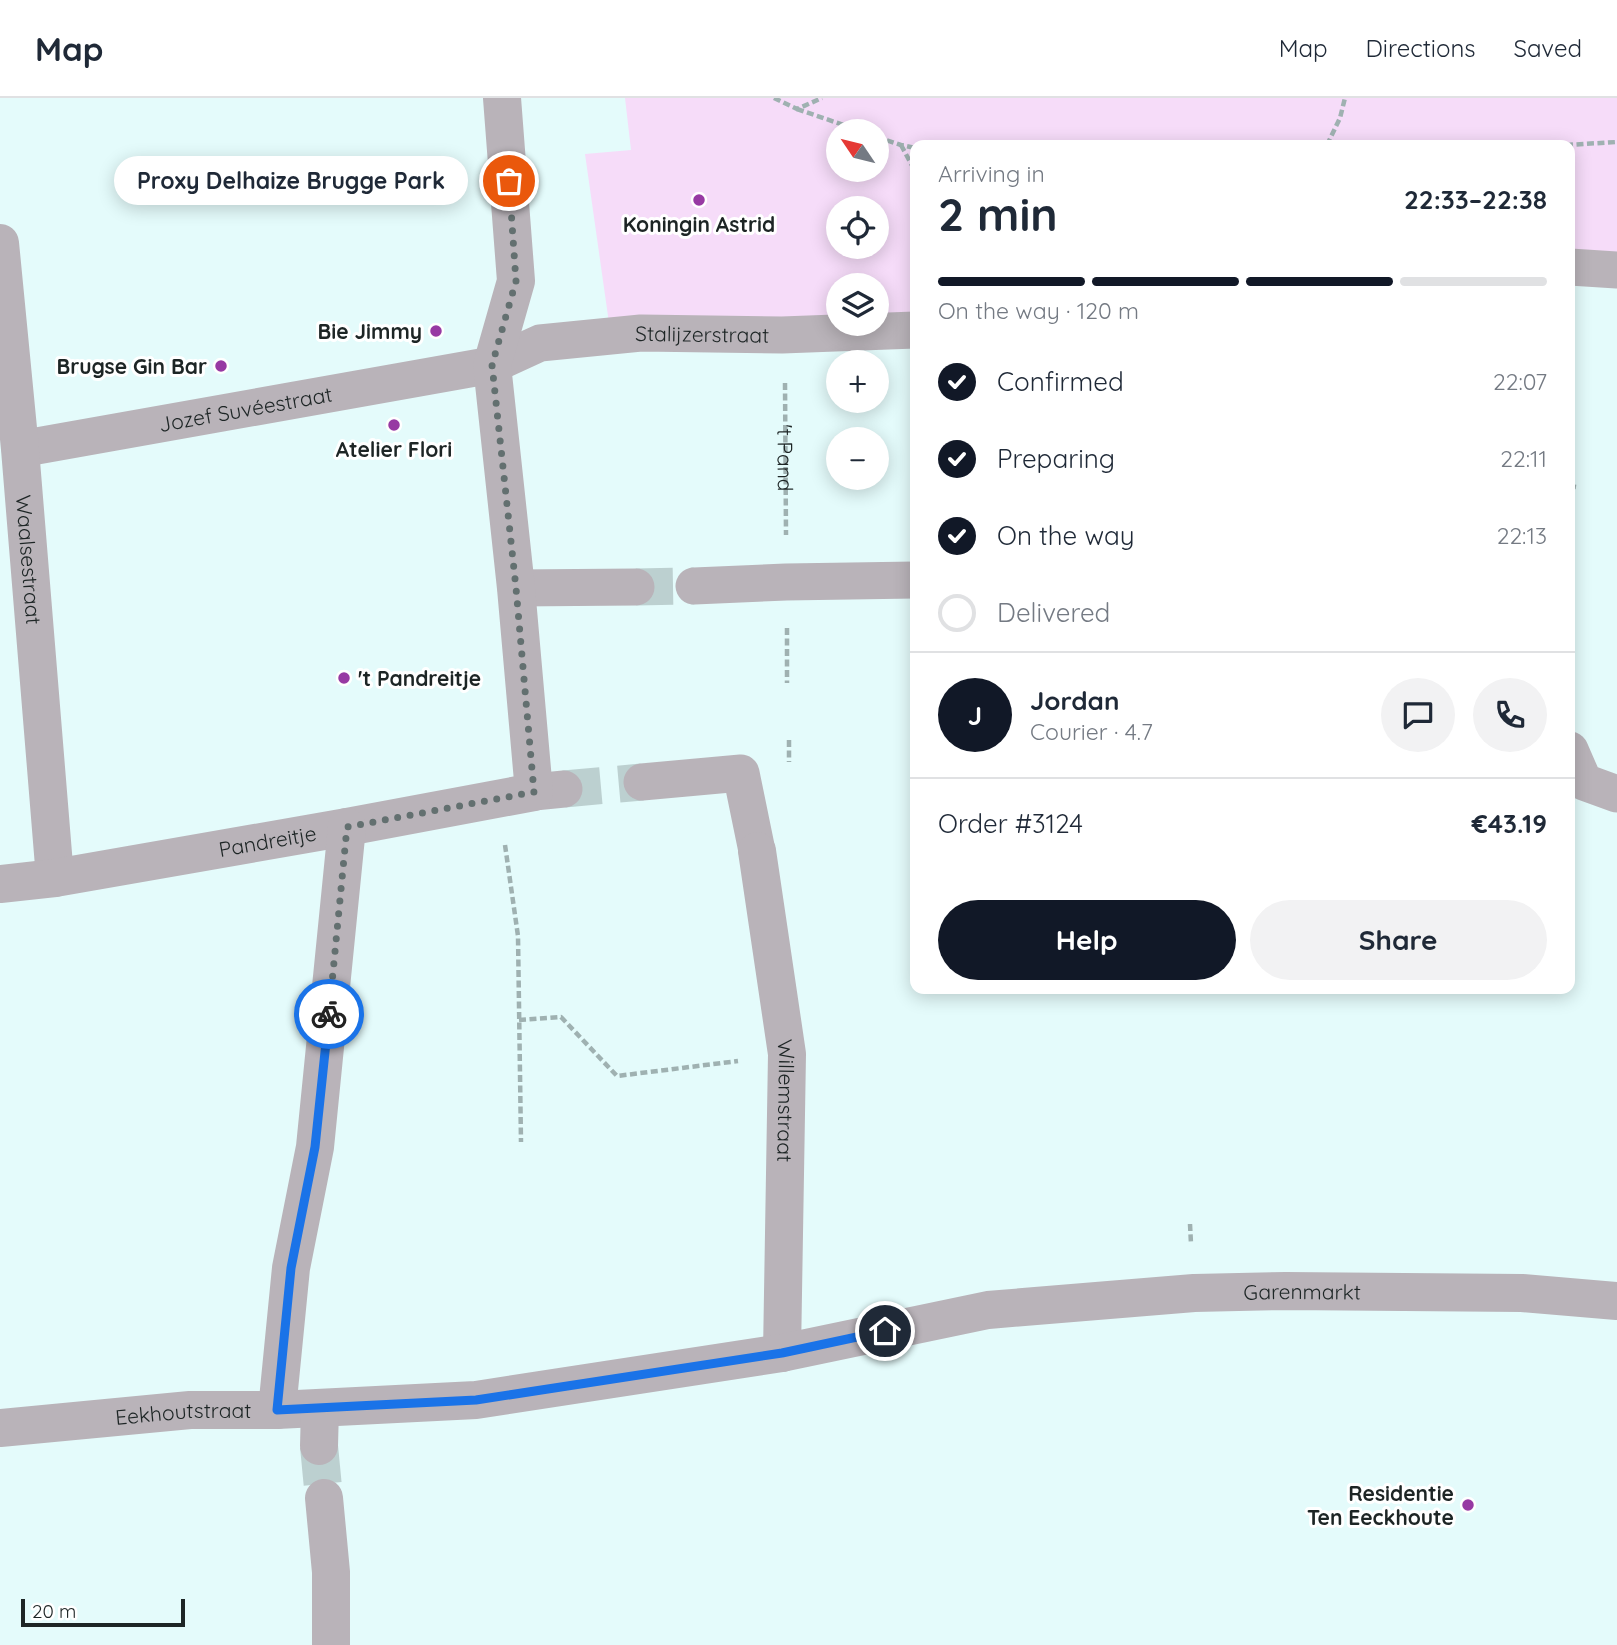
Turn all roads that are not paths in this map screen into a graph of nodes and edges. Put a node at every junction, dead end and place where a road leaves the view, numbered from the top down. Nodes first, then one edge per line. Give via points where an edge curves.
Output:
1 (502, 98) edge
2 (0, 243) edge
3 (1575, 267) edge
4 (1617, 270) edge
5 (910, 330) edge
6 (492, 365) junction
7 (10, 452) edge
8 (910, 580) edge
9 (694, 586) tunnel mouth
10 (636, 587) tunnel mouth
11 (516, 588) junction
12 (1575, 761) edge
13 (642, 782) tunnel mouth
14 (1617, 794) edge
15 (347, 827) junction
16 (757, 851) joint
17 (55, 878) junction
18 (0, 884) edge
19 (1617, 1301) edge
20 (988, 1310) joint
21 (782, 1353) junction
22 (320, 1408) junction
23 (277, 1410) junction
24 (0, 1428) edge
25 (319, 1446) tunnel mouth
26 (324, 1498) tunnel mouth
27 (331, 1645) edge

1 - 6 street via 516,281
2 - 7 street, Waalsestraat
3 - 4 street
5 - 6 street, Stalijzerstraat via 641,333 540,343
6 - 7 street, Jozef Suvéestraat
6 - 11 street
7 - 17 street, Waalsestraat
8 - 9 street
10 - 11 street
11 - 15 street, Pandreitje via 532,794
12 - 14 street via 1584,782
13 - 16 street via 741,773
15 - 17 street, Pandreitje
15 - 23 street via 315,1147 291,1268
16 - 21 street, Willemstraat via 787,1054
17 - 18 street, Pandreitje
19 - 20 street, Garenmarkt via 1521,1293 1194,1293
20 - 21 street, Eekhoutstraat
21 - 22 street, Eekhoutstraat via 476,1400
22 - 23 street, Eekhoutstraat
22 - 25 street
23 - 24 street, Eekhoutstraat via 190,1410
26 - 27 street

